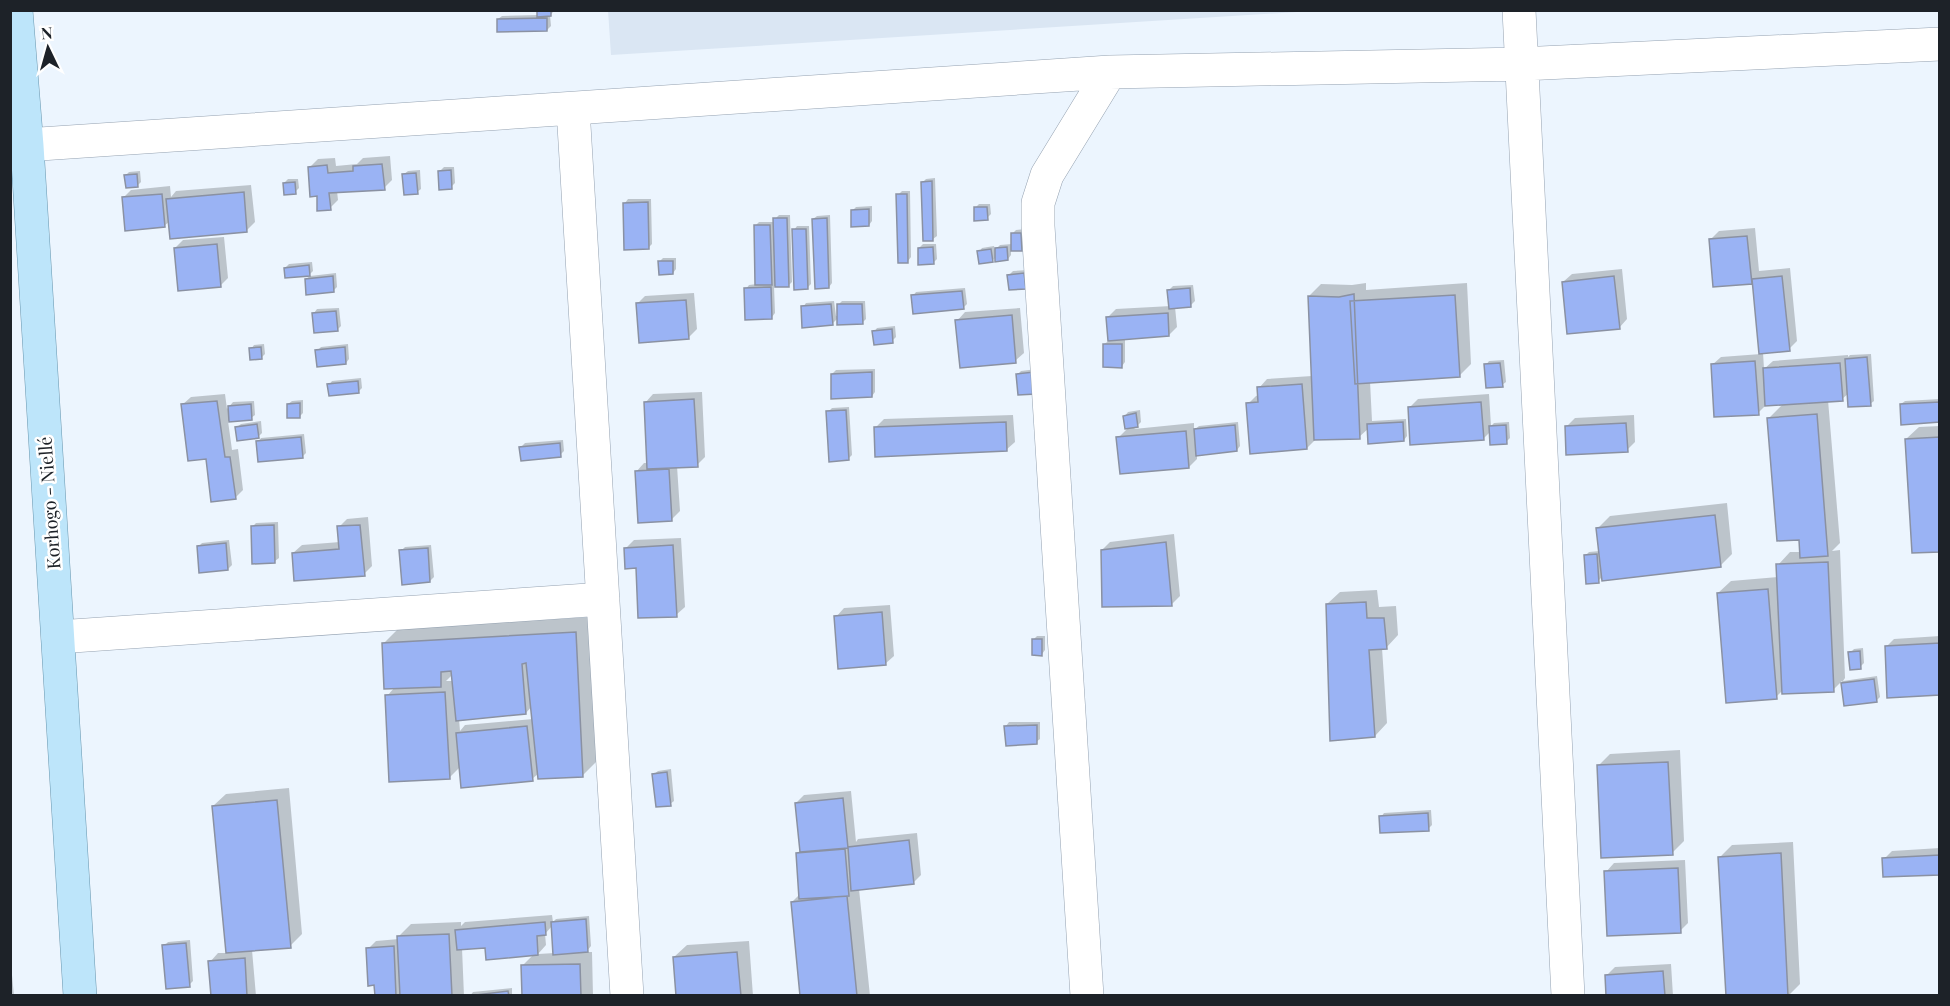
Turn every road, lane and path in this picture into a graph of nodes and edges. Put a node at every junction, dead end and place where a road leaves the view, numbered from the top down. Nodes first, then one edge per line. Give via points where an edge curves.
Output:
1 (16, 10) edge
2 (1519, 10) edge
3 (1940, 44) edge
4 (1521, 64) junction
5 (1110, 72) junction
6 (573, 109) junction
7 (19, 146) edge
8 (603, 599) junction
9 (58, 637) junction
10 (80, 996) edge
11 (627, 996) edge
12 (1087, 996) edge
13 (1568, 996) edge

1 - 7 main road, Korhogo - Niellé
2 - 4 street
3 - 4 street
4 - 5 street
4 - 13 street
5 - 6 street
5 - 12 street via 1047,175 1038,203
6 - 7 street
6 - 8 street
7 - 9 main road, Korhogo - Niellé
8 - 9 street
8 - 11 street
9 - 10 main road, Korhogo - Niellé

